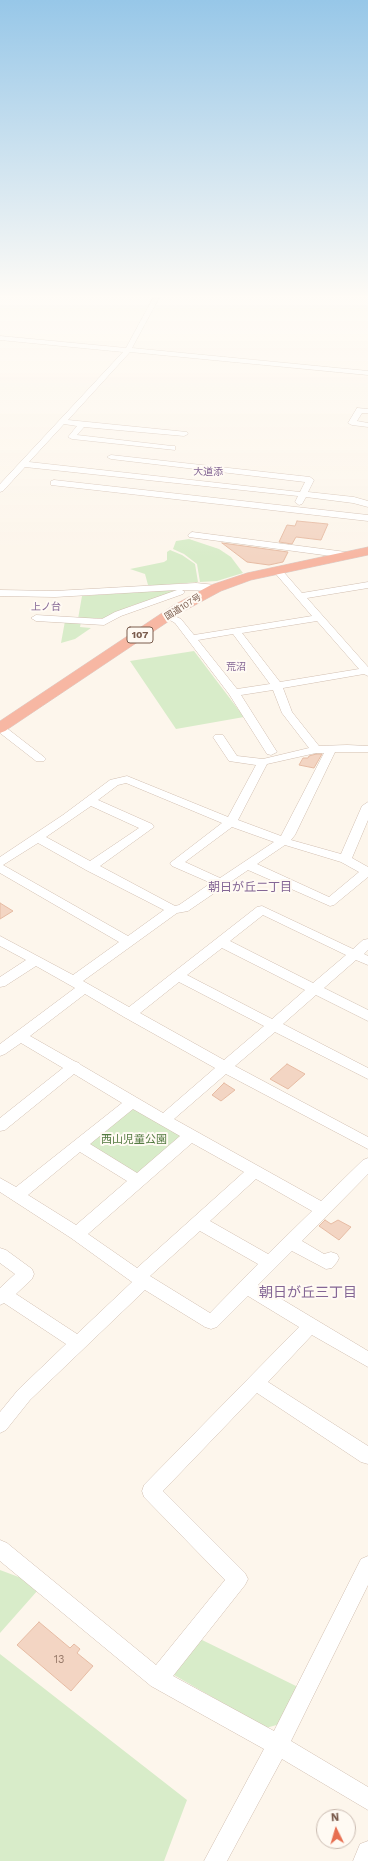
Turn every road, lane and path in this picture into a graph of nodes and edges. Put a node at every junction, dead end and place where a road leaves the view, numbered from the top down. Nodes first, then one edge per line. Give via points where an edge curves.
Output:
1 (96, 385) edge
2 (368, 411) edge
3 (62, 422) junction
4 (82, 424) junction
5 (368, 425) edge
6 (161, 431) junction
7 (184, 434) dead end
8 (151, 446) junction
9 (172, 448) dead end
10 (111, 458) dead end
11 (140, 461) junction
12 (24, 464) junction
13 (201, 468) junction
14 (127, 475) junction
15 (190, 482) junction
16 (54, 483) dead end
17 (0, 489) edge
18 (116, 490) junction
19 (303, 495) junction
20 (180, 497) junction
21 (368, 504) edge
22 (295, 510) junction
23 (368, 518) edge
24 (192, 535) dead end
25 (368, 551) edge
26 (346, 555) junction
27 (278, 571) junction
28 (368, 585) edge
29 (191, 586) junction
30 (216, 588) junction
31 (0, 593) edge
32 (299, 596) junction
33 (168, 616) junction
34 (36, 618) dead end
35 (318, 618) junction
36 (236, 631) junction
37 (191, 638) junction
38 (367, 672) edge
39 (277, 686) junction
40 (234, 693) junction
41 (0, 728) edge
42 (219, 737) dead end
43 (332, 749) junction
44 (316, 750) junction
45 (368, 750) edge
46 (271, 752) dead end
47 (40, 759) dead end
48 (263, 762) junction
49 (90, 801) junction
50 (368, 806) edge
51 (231, 822) junction
52 (38, 838) junction
53 (283, 841) junction
54 (345, 859) junction
55 (0, 862) edge
56 (248, 865) junction
57 (90, 867) junction
58 (0, 868) edge
59 (367, 872) edge
60 (219, 882) junction
61 (173, 910) junction
62 (0, 940) edge
63 (128, 942) junction
64 (221, 942) junction
65 (368, 943) edge
66 (355, 955) junction
67 (36, 960) junction
68 (368, 961) edge
69 (178, 976) junction
70 (0, 983) edge
71 (78, 985) junction
72 (314, 990) junction
73 (129, 1014) junction
74 (368, 1016) edge
75 (273, 1026) junction
76 (20, 1036) junction
77 (0, 1051) edge
78 (74, 1066) junction
79 (225, 1067) junction
80 (368, 1074) edge
81 (132, 1102) junction
82 (164, 1120) junction
83 (0, 1126) edge
84 (191, 1135) junction
85 (368, 1144) edge
86 (80, 1145) junction
87 (368, 1164) edge
88 (255, 1171) junction
89 (139, 1181) junction
90 (0, 1184) edge
91 (17, 1195) junction
92 (323, 1210) junction
93 (198, 1222) junction
94 (77, 1234) junction
95 (290, 1242) junction
96 (0, 1254) edge
97 (331, 1258) dead end
98 (269, 1263) junction
99 (141, 1279) junction
100 (247, 1287) junction
101 (2, 1296) edge
102 (310, 1326) junction
103 (79, 1344) junction
104 (368, 1360) edge
105 (256, 1383) junction
106 (2, 1419) edge
107 (368, 1456) edge
108 (0, 1548) edge
109 (368, 1565) edge
110 (158, 1679) junction
111 (278, 1745) junction
112 (368, 1799) edge
113 (368, 1852) edge
114 (215, 1861) edge
115 (364, 1861) edge

1 - 3 street
2 - 5 street via 360,410 352,423
3 - 4 street
3 - 12 street
4 - 6 street
4 - 8 street via 72,437
6 - 7 street
6 - 8 street
8 - 9 street
8 - 11 street
10 - 11 street
11 - 13 street
11 - 14 street
12 - 14 street
12 - 17 street
13 - 15 street
13 - 19 street via 310,480
14 - 15 street
14 - 18 street
15 - 19 street
15 - 20 street
16 - 18 street
18 - 20 street
19 - 21 street via 354,500
19 - 22 street
20 - 22 street
22 - 23 street
24 - 26 street
25 - 26 highway, 国道107号 / 107
26 - 27 highway, 国道107号 / 107
27 - 30 highway, 国道107号 / 107 via 247,577
27 - 32 street
28 - 32 street
29 - 30 street
29 - 31 street via 55,594
29 - 34 street via 187,590 118,614 104,622
30 - 33 highway, 国道107号 / 107
32 - 35 street
33 - 37 street via 178,621
33 - 41 highway, 国道107号 / 107
35 - 36 street
35 - 38 street
36 - 37 street
36 - 39 street
37 - 40 street
38 - 39 street
39 - 40 street
39 - 44 street via 287,713
40 - 46 street
41 - 47 street
42 - 48 street via 233,759
43 - 44 street
43 - 45 street
43 - 53 street via 289,835
44 - 48 street
48 - 51 street
49 - 51 street via 114,782 127,779
49 - 52 street
49 - 57 street via 148,827
50 - 54 street
51 - 53 street
51 - 60 street via 176,863
52 - 55 street
52 - 57 street
53 - 54 street
53 - 56 street
54 - 59 street
56 - 59 street via 330,902
56 - 60 street
57 - 61 street
58 - 63 street
60 - 61 street via 183,908
61 - 63 street
62 - 67 street
63 - 71 street
64 - 66 street via 262,910
64 - 69 street
64 - 72 street
65 - 66 street
66 - 68 street
66 - 72 street
67 - 70 street
67 - 71 street
69 - 73 street
69 - 75 street
71 - 73 street
71 - 76 street
72 - 74 street
72 - 75 street
73 - 79 street
75 - 79 street
75 - 80 street
76 - 77 street
76 - 78 street
78 - 81 street
78 - 83 street
79 - 82 street
79 - 85 street
81 - 82 street
81 - 86 street
82 - 84 street
84 - 88 street
84 - 89 street
86 - 89 street
86 - 91 street
87 - 92 street
88 - 92 street
88 - 93 street
89 - 94 street
90 - 91 street
91 - 94 street
92 - 95 street
93 - 98 street
93 - 99 street
94 - 99 street
95 - 97 street via 326,1263
95 - 98 street
96 - 101 street via 26,1274
98 - 100 street
99 - 100 street via 211,1322
99 - 103 street
100 - 102 street
101 - 103 street
102 - 104 street
102 - 105 street
103 - 106 street
105 - 107 street
105 - 110 street via 151,1491 238,1579
108 - 110 street
109 - 111 street
110 - 111 street
111 - 112 street
111 - 114 street
113 - 115 street

